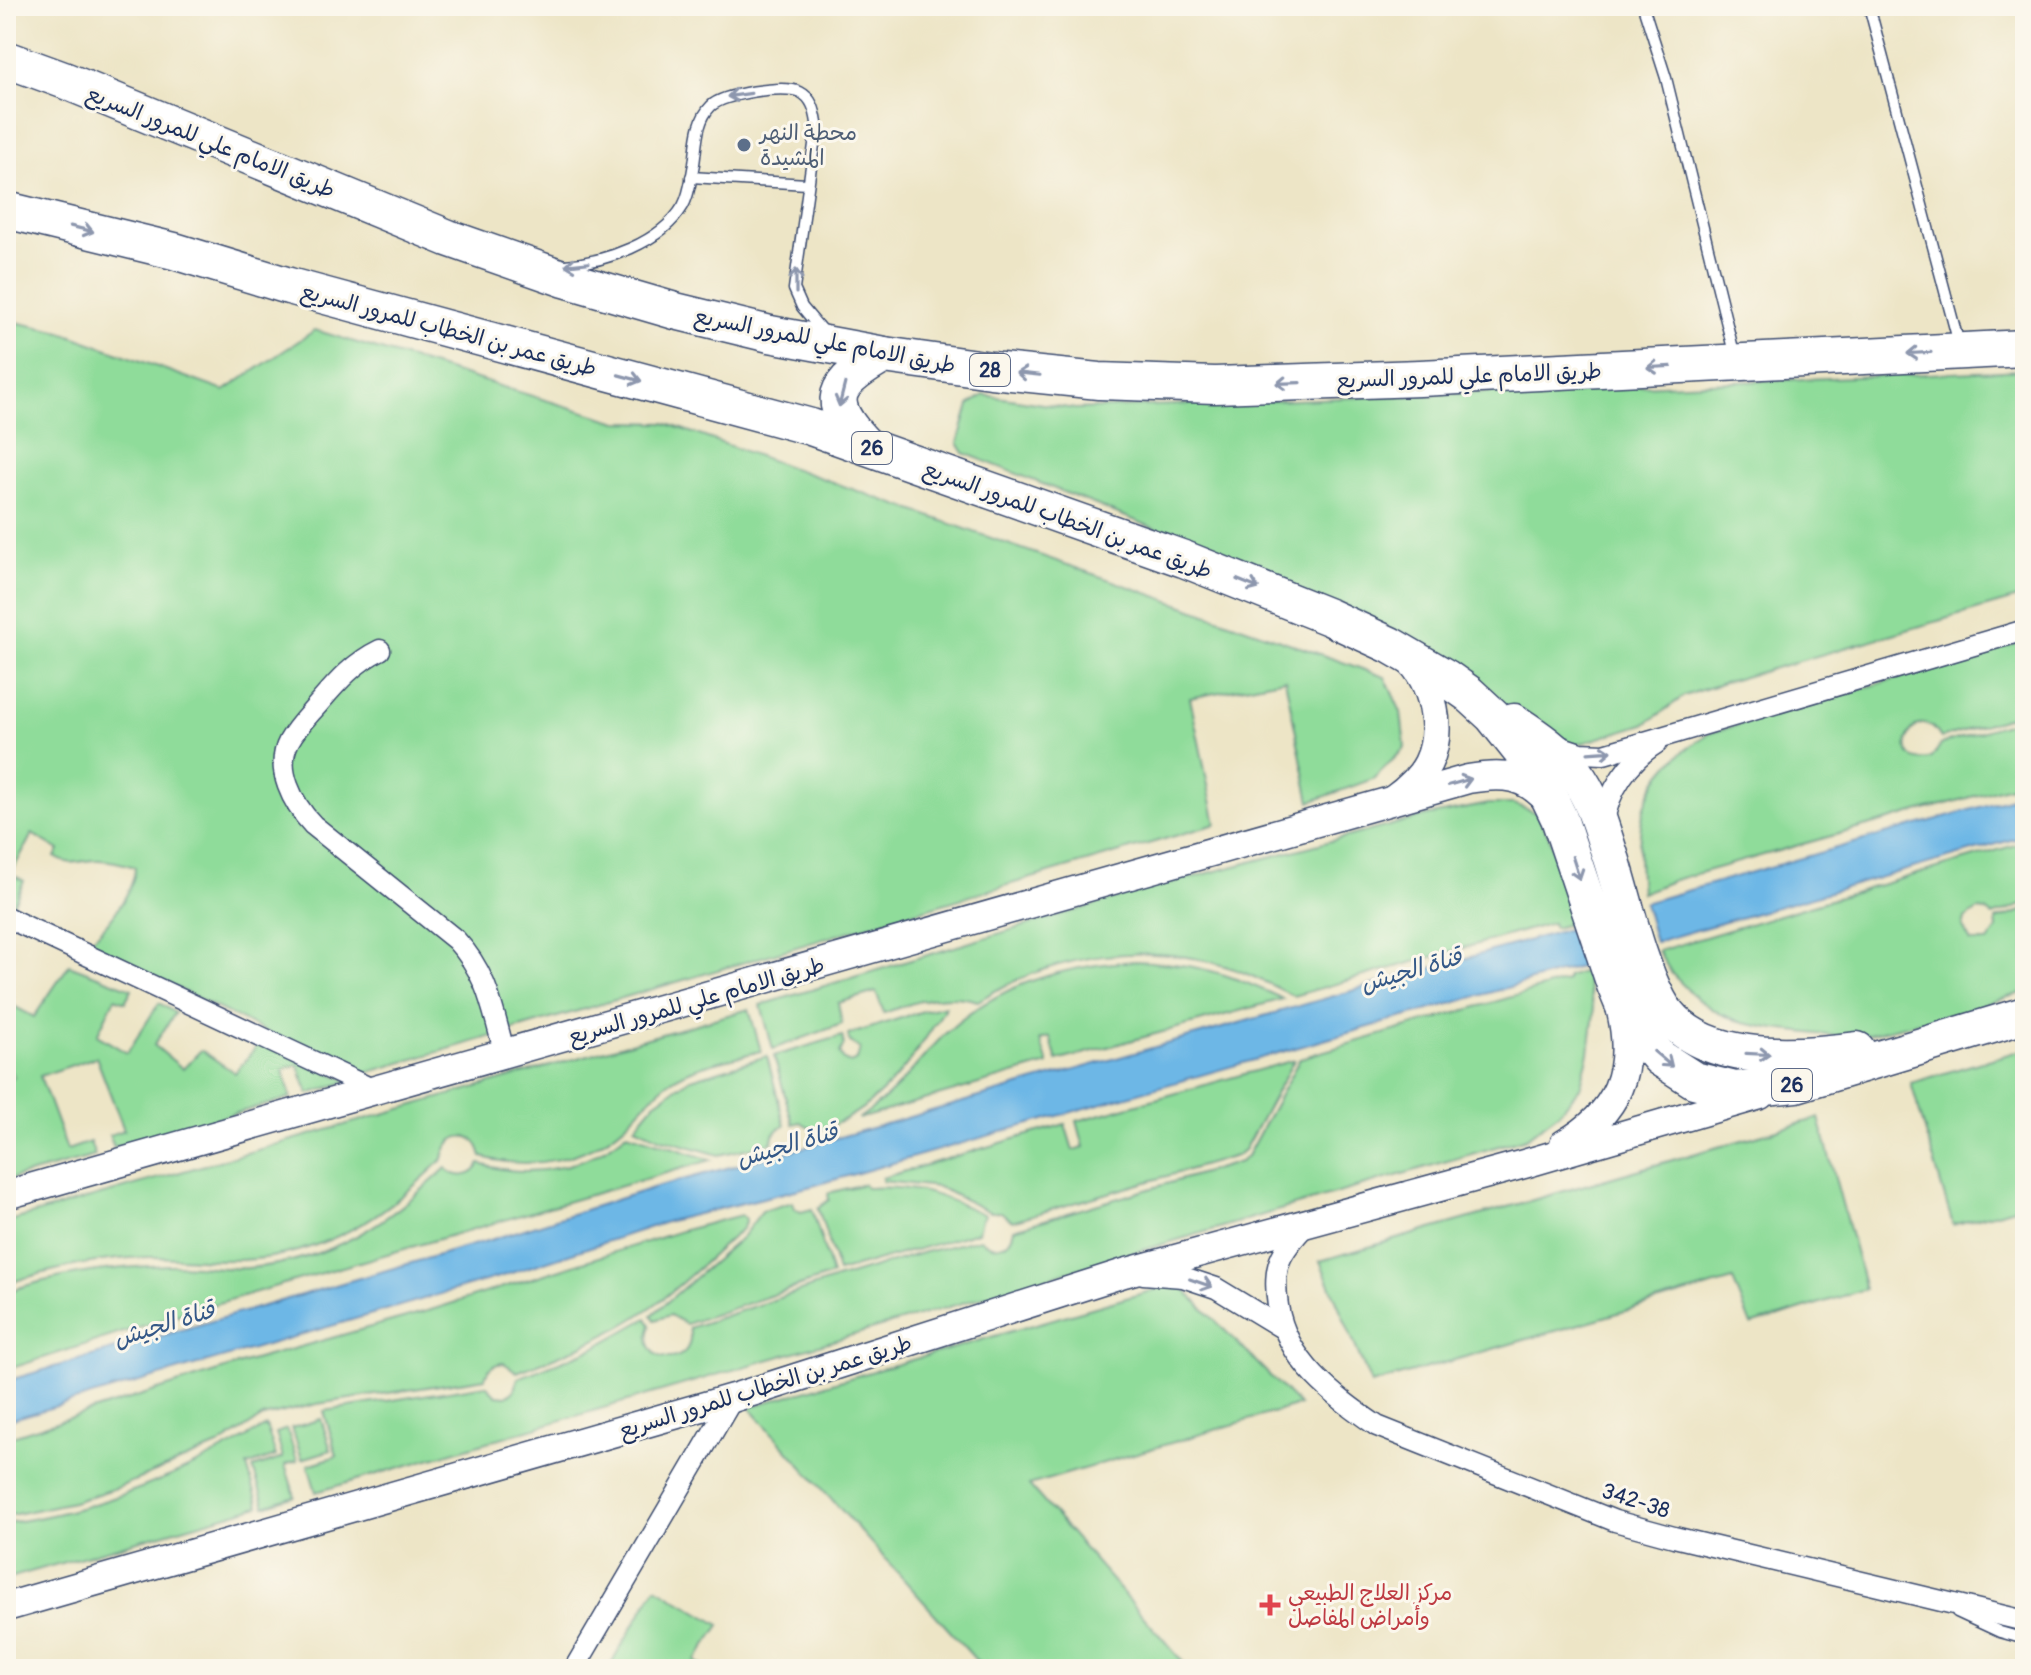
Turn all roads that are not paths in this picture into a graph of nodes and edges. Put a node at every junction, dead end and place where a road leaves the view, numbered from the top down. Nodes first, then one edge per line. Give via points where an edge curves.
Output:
1 (1643, 6) edge
2 (1869, 6) edge
3 (6, 59) edge
4 (691, 177) junction
5 (807, 184) junction
6 (6, 210) edge
7 (520, 264) junction
8 (2025, 348) edge
9 (1961, 351) junction
10 (874, 353) junction
11 (1736, 363) junction
12 (866, 446) junction
13 (2025, 630) edge
14 (1390, 645) junction
15 (380, 650) dead end
16 (1445, 677) junction
17 (1531, 733) junction
18 (1671, 735) junction
19 (1386, 805) junction
20 (1560, 822) junction
21 (1604, 837) junction
22 (6, 917) edge
23 (1622, 972) junction
24 (2025, 1015) edge
25 (1989, 1026) junction
26 (505, 1054) junction
27 (1796, 1084) junction
28 (374, 1090) junction
29 (1524, 1164) junction
30 (6, 1195) edge
31 (1309, 1221) junction
32 (1124, 1273) junction
33 (1282, 1328) junction
34 (733, 1398) junction
35 (1936, 1600) junction
36 (6, 1607) edge
37 (2025, 1621) edge
38 (2025, 1639) edge
39 (574, 1669) edge

1 - 11 lane via 1666,78
2 - 9 lane
3 - 7 highway, طريق الامام علي للمرور السريع / 28
4 - 5 lane
5 -> 4 lane via 815,110 800,92 787,88 725,97 710,107 700,123
4 -> 7 lane via 683,207 633,248 587,264
10 -> 5 lane via 835,340 816,326 794,289
6 -> 12 highway, طريق عمر بن الخطاب للمرور السريع / 26 via 174,251
7 - 10 highway, طريق الامام علي للمرور السريع / 28 via 675,311
8 - 9 highway, طريق الامام علي للمرور السريع / 28
9 -> 11 highway, طريق الامام علي للمرور السريع / 28
11 -> 10 highway, طريق الامام علي للمرور السريع / 28 via 1215,385 1099,381
10 -> 12 highway via 843,384 838,402 842,417
12 -> 14 highway, طريق عمر بن الخطاب للمرور السريع / 26 via 1184,559
13 - 18 street
14 - 16 highway, طريق عمر بن الخطاب للمرور السريع / 26
14 - 19 main road, طريق الامام علي للمرور السريع via 1409,660 1428,689 1434,728 1428,764 1406,792
15 - 26 street via 341,677 288,743 284,758 290,791 313,825 474,960 485,979
16 - 17 highway
16 - 20 highway, طريق عمر بن الخطاب للمرور السريع / 26 via 1517,743 1548,791
17 -> 18 street via 1580,753 1604,754
17 - 21 highway via 1580,780
18 - 21 street via 1637,759 1612,792
19 -> 20 main road, طريق الامام علي للمرور السريع via 1468,779 1507,776 1538,789
19 - 26 main road, طريق الامام علي للمرور السريع
20 -> 23 highway, طريق عمر بن الخطاب للمرور السريع / 26 via 1589,910
21 - 23 highway via 1624,898
22 - 28 street
23 -> 25 highway via 1699,1039 1738,1052 1848,1051
23 -> 27 highway, طريق عمر بن الخطاب للمرور السريع / 26 via 1632,1026 1676,1070 1735,1090
23 - 29 main road, طريق عمر بن الخطاب للمرور السريع / 26 via 1626,1066 1614,1098 1592,1125
24 - 25 highway, طريق عمر بن الخطاب للمرور السريع / 26
25 - 27 highway, طريق عمر بن الخطاب للمرور السريع / 26
26 - 28 main road, طريق الامام علي للمرور السريع
27 - 29 main road, طريق عمر بن الخطاب للمرور السريع / 26
28 - 30 main road, طريق الامام علي للمرور السريع
29 - 31 main road, طريق عمر بن الخطاب للمرور السريع / 26
31 - 32 main road, طريق عمر بن الخطاب للمرور السريع / 26
31 - 33 street via 1291,1241 1274,1279
32 -> 33 street via 1205,1284
32 - 34 main road, طريق عمر بن الخطاب للمرور السريع / 26
33 - 35 street, 342-38 via 1306,1369 1377,1426 1615,1521
34 - 36 main road, طريق عمر بن الخطاب للمرور السريع / 26
34 - 39 street
35 - 37 street, 342-38
35 - 38 lane via 1983,1625

